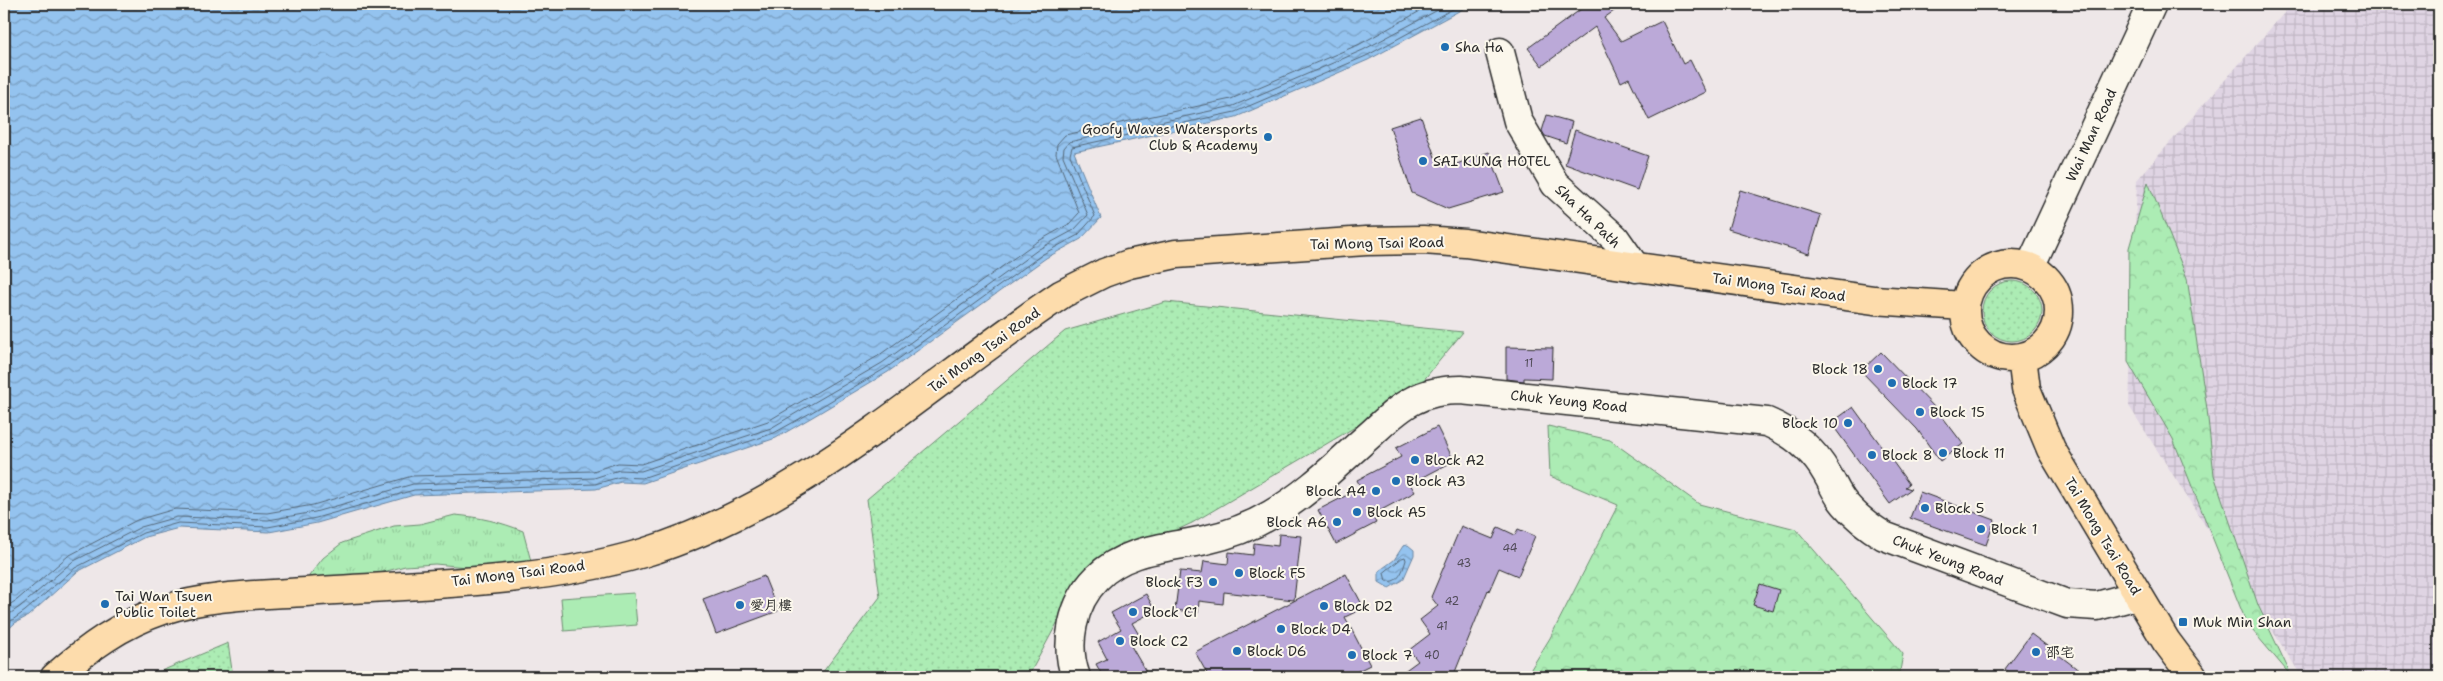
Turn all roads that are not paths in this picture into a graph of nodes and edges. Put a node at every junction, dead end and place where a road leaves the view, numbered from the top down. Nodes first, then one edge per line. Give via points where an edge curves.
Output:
1 (2152, 4) edge
2 (1500, 52) dead end
3 (2030, 267) junction
4 (1636, 268) junction
5 (1964, 306) junction
6 (2022, 357) junction
7 (2138, 595) junction
8 (55, 677) edge
9 (1072, 677) edge
10 (2193, 677) edge

1 - 3 street, Wai Man Road
2 - 4 street, Sha Ha Path via 1518,122 1555,184 1615,238
3 - 5 main road via 2016,263 1987,269 1976,279
3 - 6 main road via 2053,286 2059,315 2056,330 2048,342 2036,352
4 - 5 main road, Tai Mong Tsai Road via 1874,300
4 - 8 main road, Tai Mong Tsai Road via 1423,240 1193,252 1129,264 1083,282 1056,298 800,482 754,508 683,539 628,556 535,574 239,596 179,605 113,632
5 - 6 main road via 1968,328 1980,346 2008,358
6 - 7 main road, Tai Mong Tsai Road via 2026,389 2051,449
7 - 9 street, Chuk Yeung Road via 2097,606 2067,604 1884,536 1869,527 1844,503 1819,460 1808,448 1782,428 1767,422 1444,390 1421,397 1402,408 1272,514 1230,533 1140,552 1116,562 1096,578 1081,600 1072,624
7 - 10 main road, Tai Mong Tsai Road

